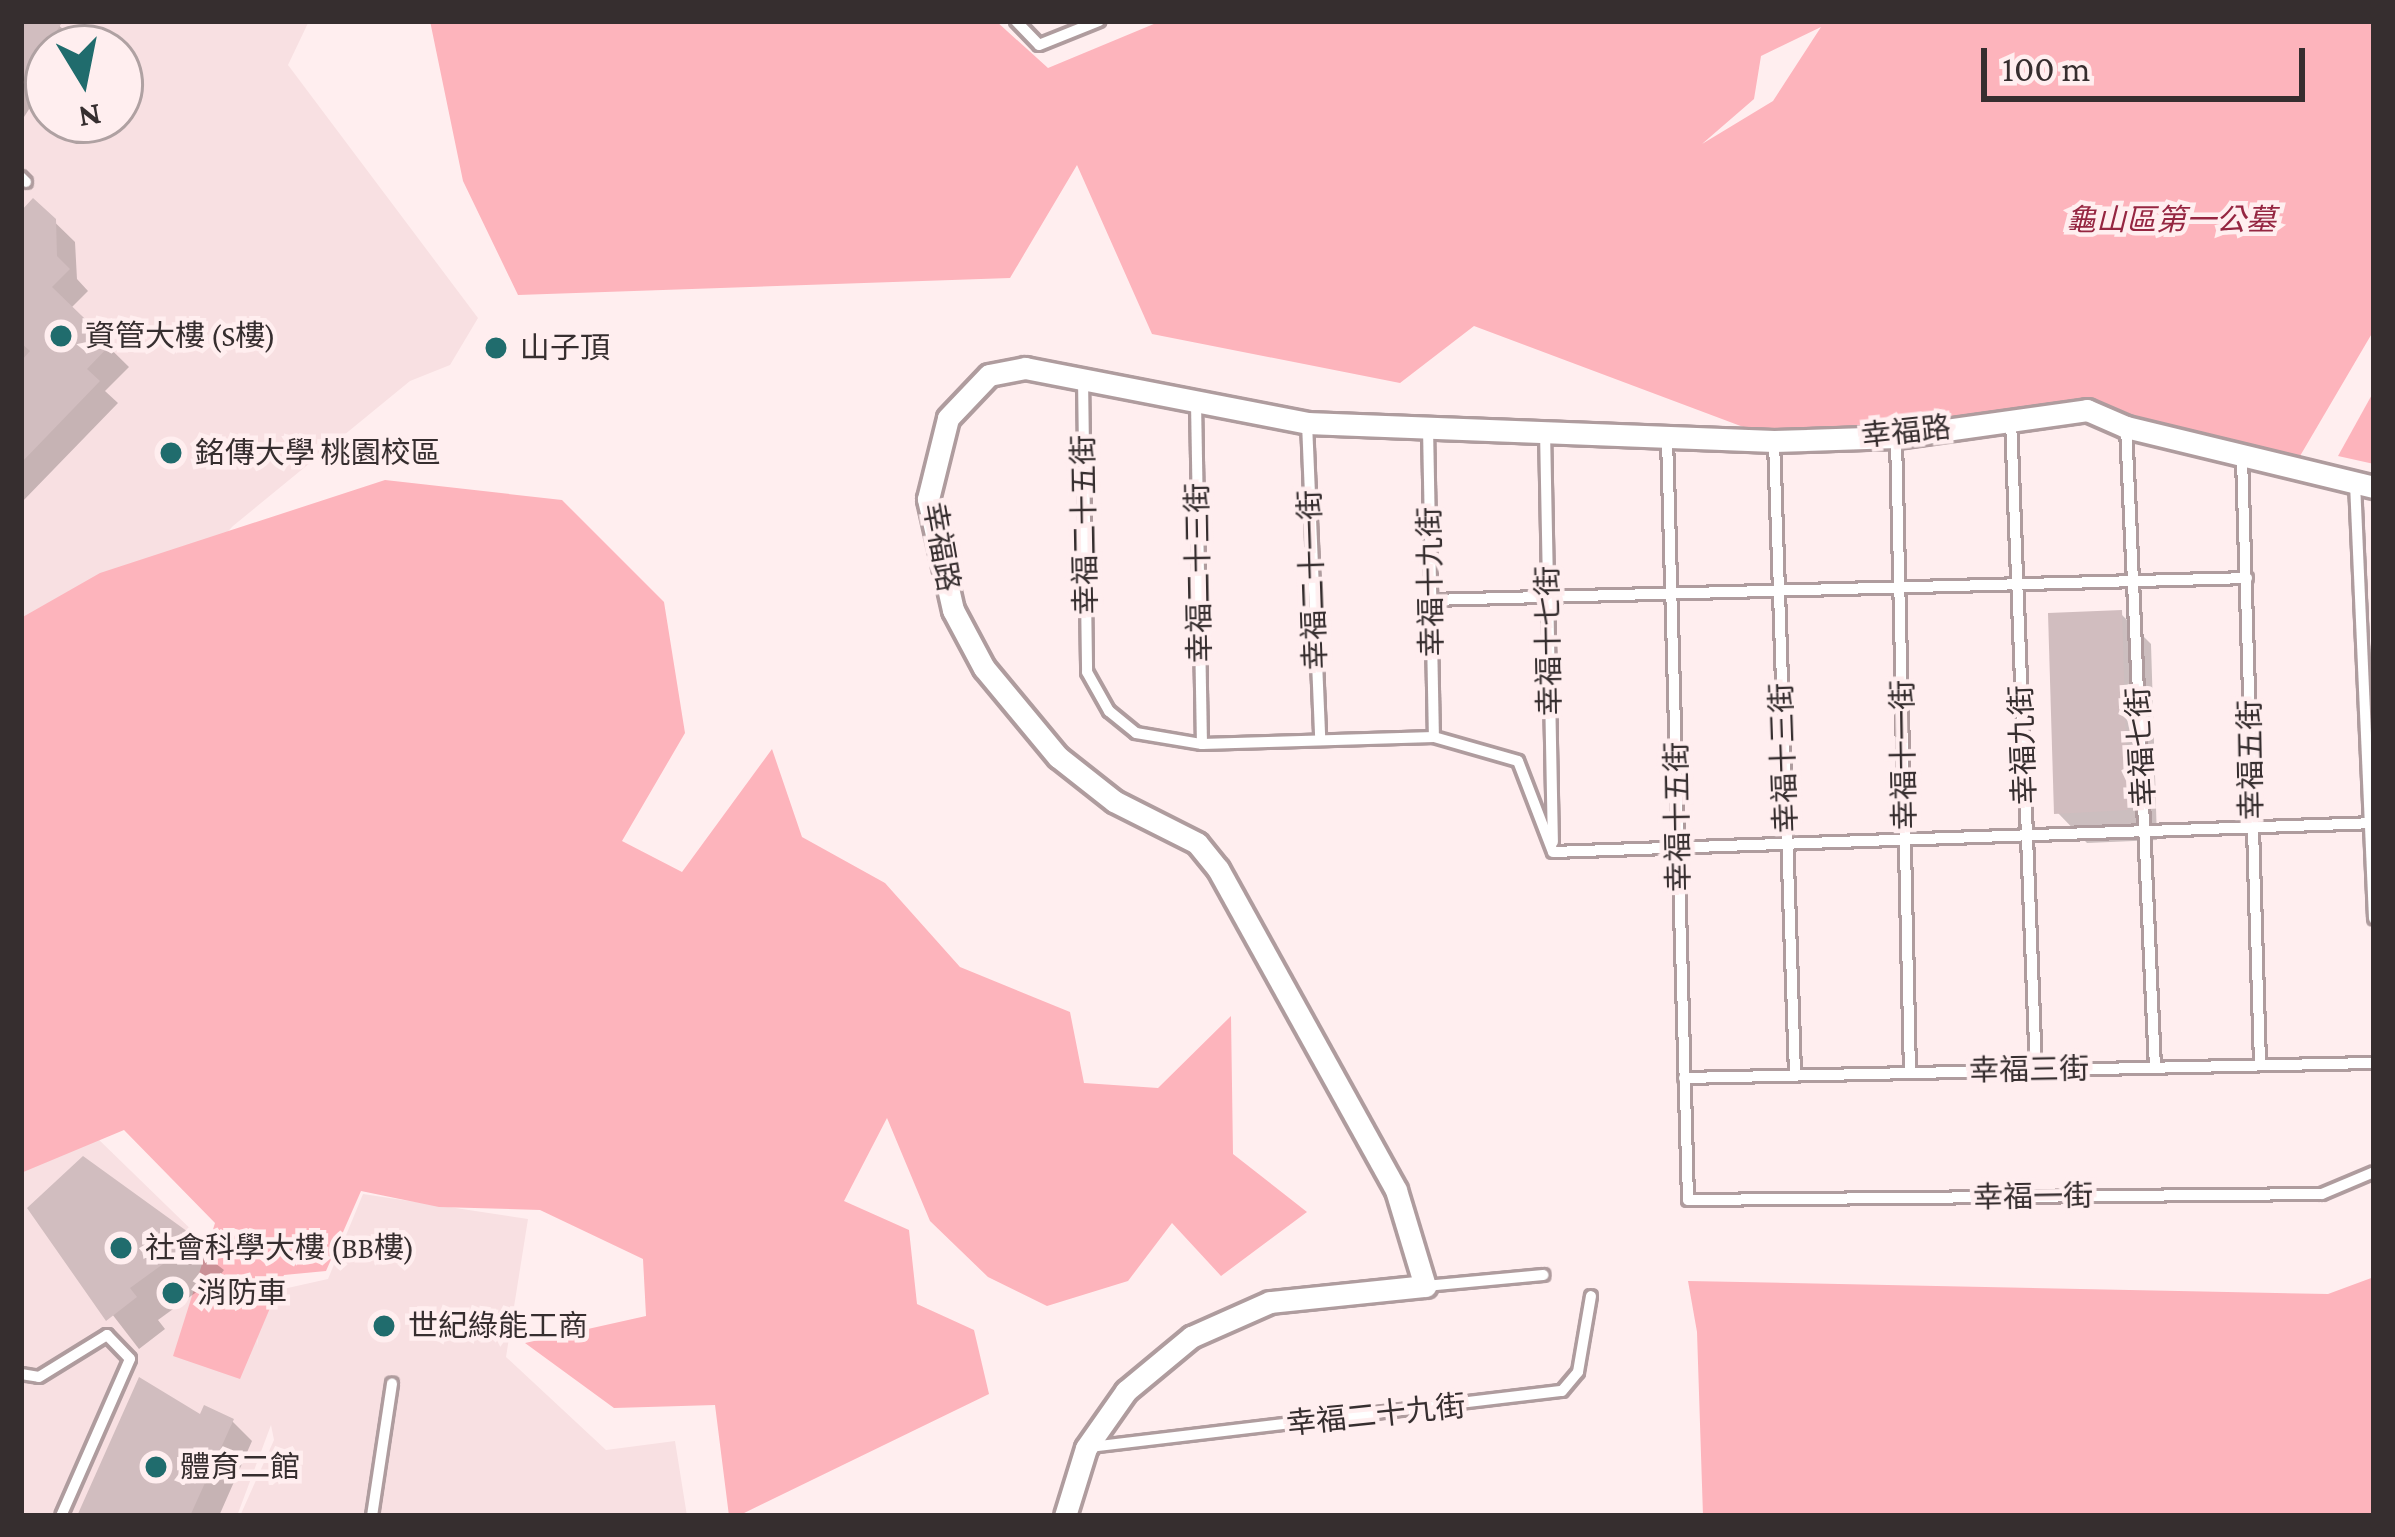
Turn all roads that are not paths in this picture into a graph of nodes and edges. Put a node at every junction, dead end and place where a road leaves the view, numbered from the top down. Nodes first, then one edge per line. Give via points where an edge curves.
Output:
1 (1016, 21) edge
2 (1099, 21) edge
3 (1082, 378) junction
4 (1196, 402) junction
5 (2011, 420) junction
6 (1307, 422) junction
7 (1428, 427) junction
8 (2126, 427) junction
9 (1545, 430) junction
10 (1667, 434) junction
11 (1896, 437) junction
12 (1774, 440) junction
13 (2242, 454) junction
14 (2365, 483) edge
15 (2247, 578) junction
16 (2133, 581) junction
17 (2017, 584) junction
18 (1902, 587) junction
19 (1777, 590) junction
20 (1672, 593) junction
21 (1548, 597) junction
22 (1431, 600) junction
23 (1434, 736) junction
24 (1320, 738) junction
25 (1202, 744) junction
26 (2372, 824) edge
27 (2253, 828) junction
28 (2145, 834) junction
29 (2026, 835) junction
30 (1905, 840) junction
31 (1788, 844) junction
32 (1678, 847) junction
33 (1553, 851) junction
34 (2374, 919) edge
35 (2374, 1063) edge
36 (2260, 1065) junction
37 (2156, 1068) junction
38 (2036, 1070) junction
39 (1910, 1073) junction
40 (1795, 1075) junction
41 (1684, 1078) junction
42 (2374, 1172) edge
43 (1688, 1200) joint
44 (1543, 1275) dead end
45 (1425, 1286) junction
46 (1591, 1296) dead end
47 (21, 1374) edge
48 (392, 1383) dead end
49 (1086, 1448) junction
50 (61, 1516) edge
51 (372, 1516) edge
52 (1065, 1516) edge

1 - 2 lane via 1039,45
3 - 4 street, 幸福路
3 - 25 lane, 幸福二十五街 via 1087,672 1109,710 1136,734
3 - 45 street, 幸福路 via 1025,368 989,375 948,418 928,499 953,610 984,668 1058,758 1114,800 1197,843 1218,868 1396,1190
4 - 6 street, 幸福路
4 - 25 lane, 幸福二十三街
5 - 8 street, 幸福路 via 2087,410
5 - 11 street, 幸福路
5 - 17 lane, 幸福九街
6 - 7 street, 幸福路
6 - 24 lane, 幸福二十一街
7 - 9 street, 幸福路
7 - 22 lane, 幸福十九街
8 - 13 street, 幸福路
8 - 16 lane, 幸福七街
9 - 10 street, 幸福路
9 - 21 lane, 幸福十七街
10 - 12 street, 幸福路
10 - 20 lane, 幸福十五街
11 - 12 street, 幸福路
11 - 18 lane, 幸福十一街
12 - 19 lane, 幸福十三街
13 - 14 street, 幸福路
13 - 15 lane, 幸福五街
14 - 26 lane
15 - 16 lane
15 - 27 lane, 幸福五街
16 - 17 lane
16 - 28 lane, 幸福七街
17 - 18 lane
17 - 29 lane, 幸福九街
18 - 19 lane
18 - 30 lane, 幸福十一街
19 - 20 lane
19 - 31 lane, 幸福十三街
20 - 21 lane
20 - 32 lane, 幸福十五街
21 - 22 lane
21 - 33 lane, 幸福十七街
22 - 23 lane, 幸福十九街
23 - 24 lane
23 - 33 lane via 1518,760
24 - 25 lane
26 - 27 lane
26 - 34 lane
27 - 28 lane
27 - 36 lane, 幸福五街
28 - 29 lane
28 - 37 lane, 幸福七街
29 - 30 lane
29 - 38 lane, 幸福九街
30 - 31 lane
30 - 39 lane, 幸福十一街
31 - 32 lane
31 - 40 lane, 幸福十三街
32 - 33 lane
32 - 41 lane, 幸福十五街
35 - 36 lane, 幸福三街
36 - 37 lane, 幸福三街
37 - 38 lane, 幸福三街
38 - 39 lane, 幸福三街
39 - 40 lane, 幸福三街
40 - 41 lane, 幸福三街
41 - 43 lane, 幸福十五街
42 - 43 lane, 幸福一街 via 2321,1194
44 - 45 lane
45 - 49 street via 1270,1302 1227,1316 1153,1364
46 - 49 lane, 幸福二十九街 via 1579,1372 1562,1391
47 - 50 lane via 39,1377 107,1335 130,1359
48 - 51 lane
49 - 52 street

